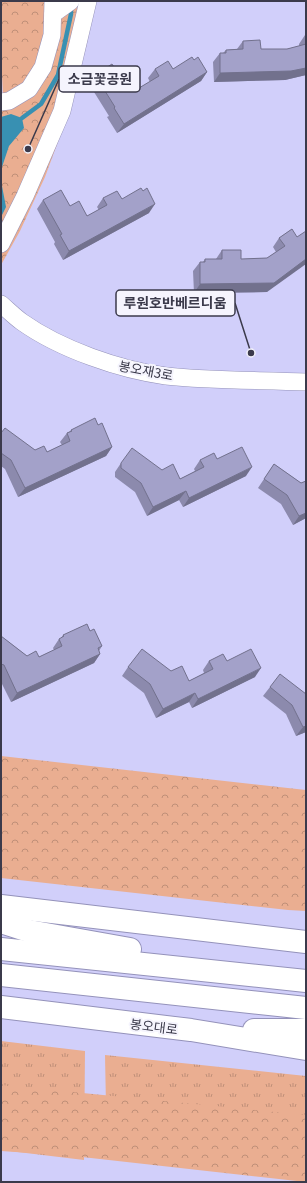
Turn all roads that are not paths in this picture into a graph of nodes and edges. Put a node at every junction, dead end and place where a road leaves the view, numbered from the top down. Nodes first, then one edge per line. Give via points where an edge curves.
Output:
1 (71, 1) edge
2 (88, 1) edge
3 (53, 7) edge
4 (1, 102) edge
5 (1, 244) edge
6 (1, 304) edge
7 (306, 382) edge
8 (1, 906) edge
9 (1, 922) edge
10 (306, 942) edge
11 (1, 949) edge
12 (1, 975) edge
13 (299, 980) edge
14 (1, 991) edge
15 (1, 1007) edge
16 (306, 1009) edge
17 (191, 1030) junction
18 (306, 1030) edge
19 (306, 1049) edge

1 - 3 street
2 - 5 street via 62,111
3 - 4 street via 52,35 43,67 29,89 9,101
6 - 7 street, 봉오재3로 via 22,322 54,340 108,362 136,370 201,379
8 - 10 main road
9 - 13 main road via 29,931
11 - 13 main road
12 - 16 main road
14 - 16 main road
15 - 17 main road, 봉오대로
17 - 18 main road
17 - 19 main road, 봉오대로

